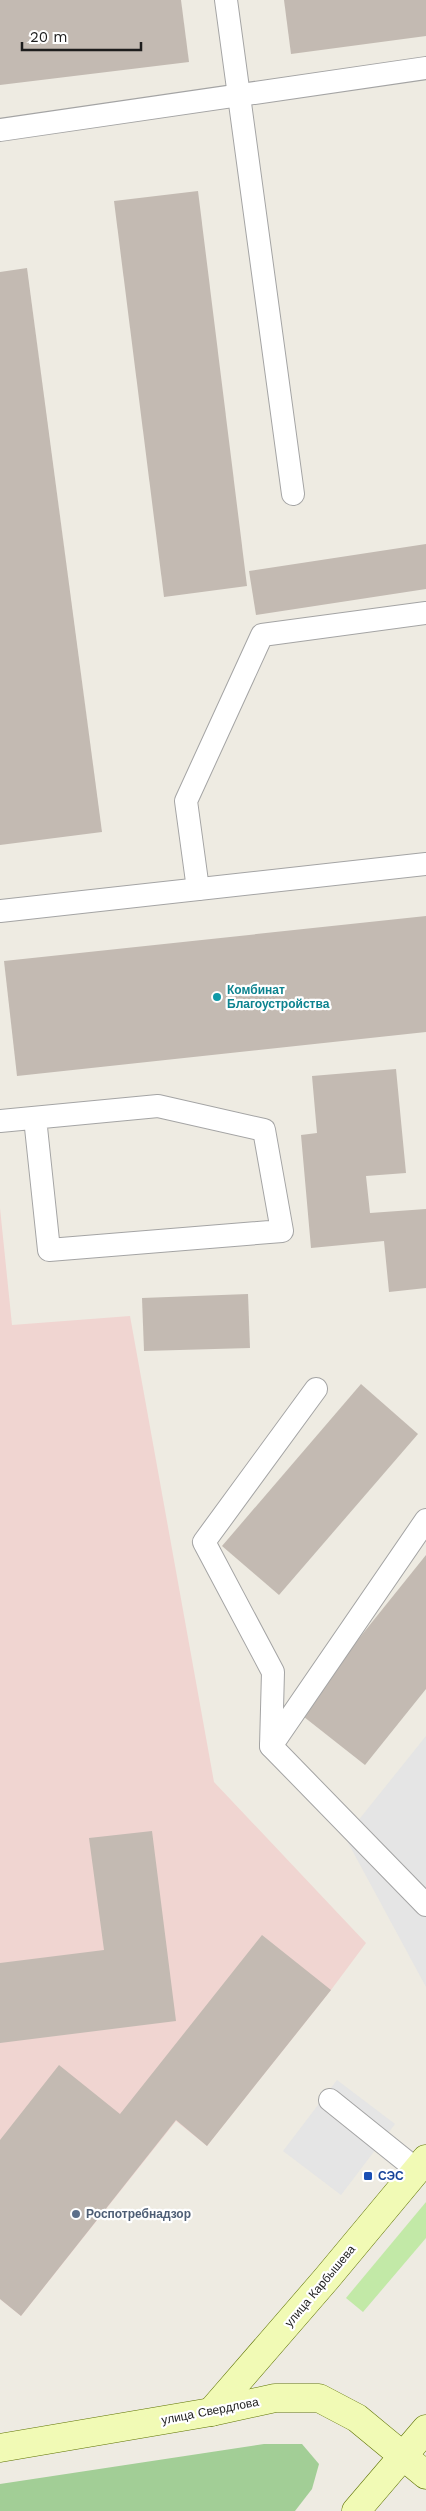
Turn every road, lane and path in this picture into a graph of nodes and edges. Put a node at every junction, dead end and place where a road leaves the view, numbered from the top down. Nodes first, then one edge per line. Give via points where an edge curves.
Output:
1 (226, 0) edge
2 (426, 68) edge
3 (238, 95) junction
4 (0, 130) edge
5 (293, 494) dead end
6 (426, 613) edge
7 (426, 864) edge
8 (198, 889) junction
9 (0, 911) edge
10 (35, 1118) junction
11 (0, 1121) edge
12 (316, 1389) dead end
13 (426, 1520) edge
14 (271, 1746) junction
15 (426, 1905) edge
16 (330, 2100) dead end
17 (422, 2164) edge
18 (211, 2412) junction
19 (426, 2429) edge
20 (0, 2448) edge
21 (403, 2456) junction
22 (426, 2475) edge
23 (356, 2511) edge

1 - 3 lane
2 - 3 lane
3 - 4 lane
3 - 5 lane
6 - 8 lane via 262,635 186,801
7 - 8 lane
8 - 9 lane
10 - 10 lane via 49,1250 282,1231 264,1130 158,1106
10 - 11 lane
12 - 14 lane via 204,1542 273,1672
13 - 14 lane
14 - 15 lane
16 - 17 lane
17 - 18 street, улица Карбышева
18 - 20 street, улица Свердлова
18 - 21 street, улица Свердлова via 275,2398 319,2398 357,2418
19 - 21 street
21 - 22 street, улица Свердлова
21 - 23 street

